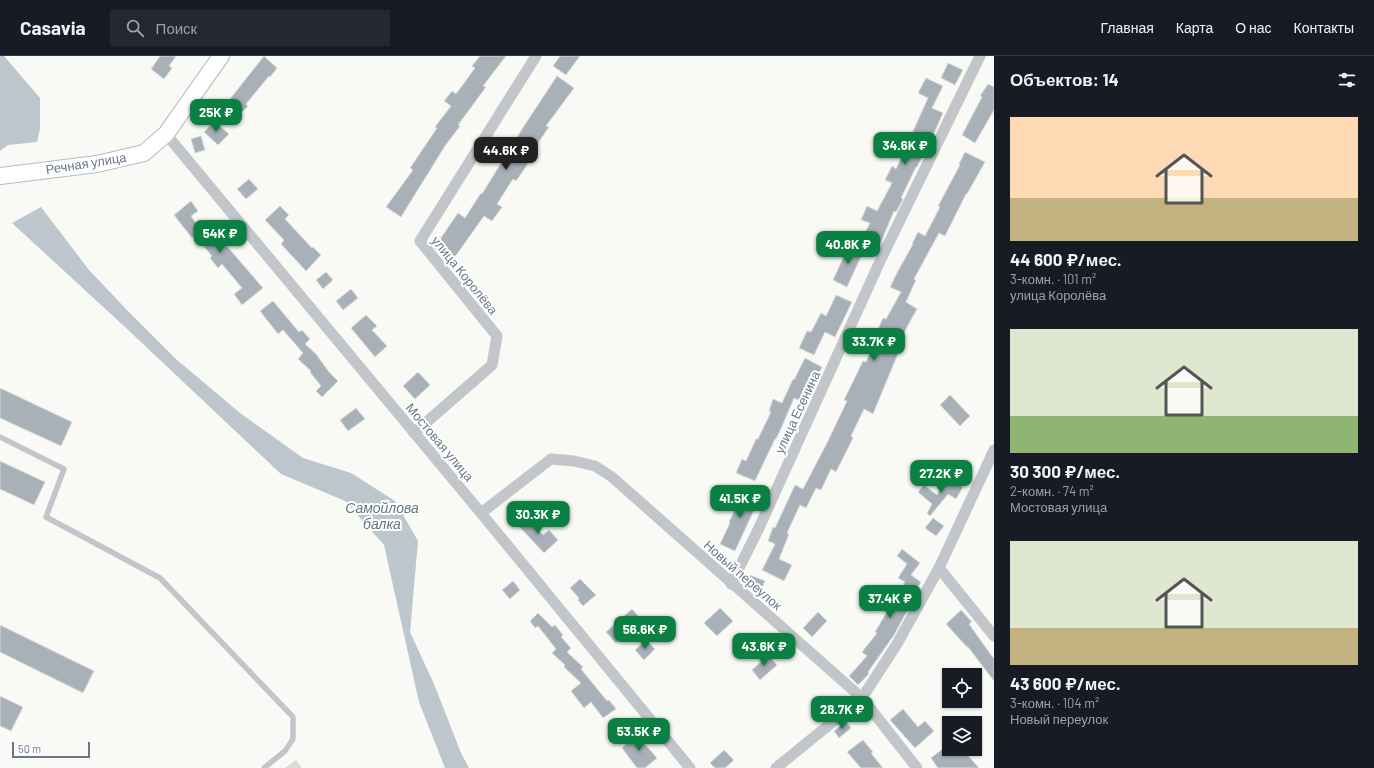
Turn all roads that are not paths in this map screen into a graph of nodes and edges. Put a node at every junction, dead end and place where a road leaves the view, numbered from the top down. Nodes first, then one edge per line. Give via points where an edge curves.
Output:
1 (220, 56) edge
2 (536, 56) edge
3 (980, 56) edge
4 (166, 134) junction
5 (0, 176) edge
6 (414, 433) junction
7 (0, 437) edge
8 (994, 450) edge
9 (482, 513) junction
10 (940, 568) junction
11 (731, 584) junction
12 (994, 636) edge
13 (862, 698) junction
14 (264, 768) edge
15 (690, 768) edge
16 (776, 768) edge
17 (918, 768) edge

1 - 4 main road, Речная улица
2 - 6 street, улица Королёва via 420,241 497,336 492,365
3 - 11 street, улица Есенина via 882,259
4 - 5 main road, Речная улица via 144,153 97,164
4 - 6 street, Мостовая улица
6 - 9 street, Мостовая улица
7 - 14 lane via 64,469 46,517 160,578 293,717 292,739 286,751
8 - 10 street
9 - 11 street, Новый переулок via 550,459 595,466 612,477
9 - 15 street, Мостовая улица
10 - 12 street
10 - 13 street via 897,644
11 - 13 street, Новый переулок
13 - 16 street
13 - 17 street, Новый переулок

